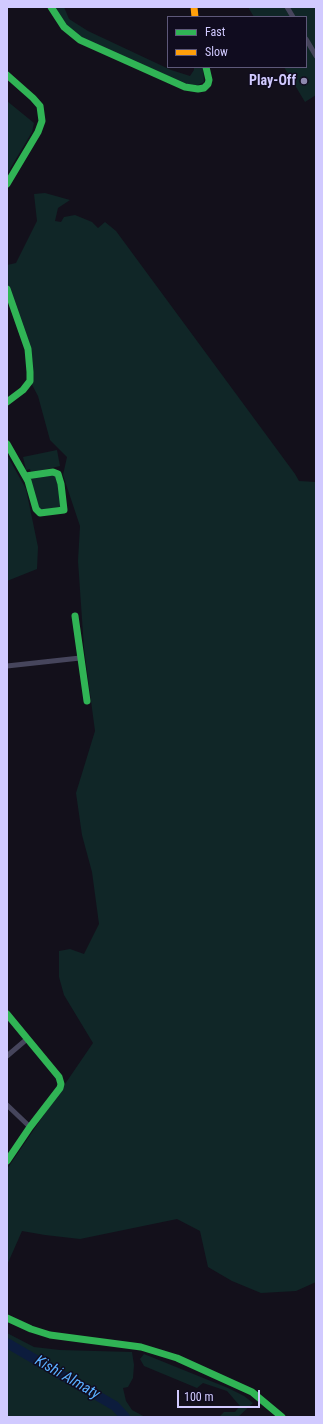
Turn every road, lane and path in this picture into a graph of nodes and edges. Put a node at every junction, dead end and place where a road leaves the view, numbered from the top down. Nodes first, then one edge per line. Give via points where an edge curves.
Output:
1 (51, 7) edge
2 (287, 7) edge
3 (292, 16) edge
4 (307, 41) edge
5 (316, 56) edge
6 (206, 68) edge
7 (7, 75) edge
8 (7, 184) edge
9 (7, 289) edge
10 (7, 402) edge
11 (7, 444) edge
12 (26, 476) junction
13 (75, 616) dead end
14 (80, 658) junction
15 (7, 666) edge
16 (87, 701) dead end
17 (7, 1014) edge
18 (27, 1039) junction
19 (7, 1056) edge
20 (7, 1105) edge
21 (30, 1128) junction
22 (7, 1161) edge
23 (7, 1318) edge
24 (282, 1417) edge

1 - 6 street via 64,27 80,40 185,87 204,88 209,80
2 - 3 street
4 - 5 street
7 - 8 street via 40,106 42,121
9 - 10 street via 28,349 30,381
11 - 12 street
12 - 12 street via 36,509 40,513 64,510 58,474 53,472
13 - 14 street
14 - 15 street
14 - 16 street
17 - 18 street
18 - 19 street
18 - 21 street via 59,1077 61,1084
20 - 21 street
21 - 22 street
23 - 24 street via 50,1335 141,1348 177,1358 252,1392

